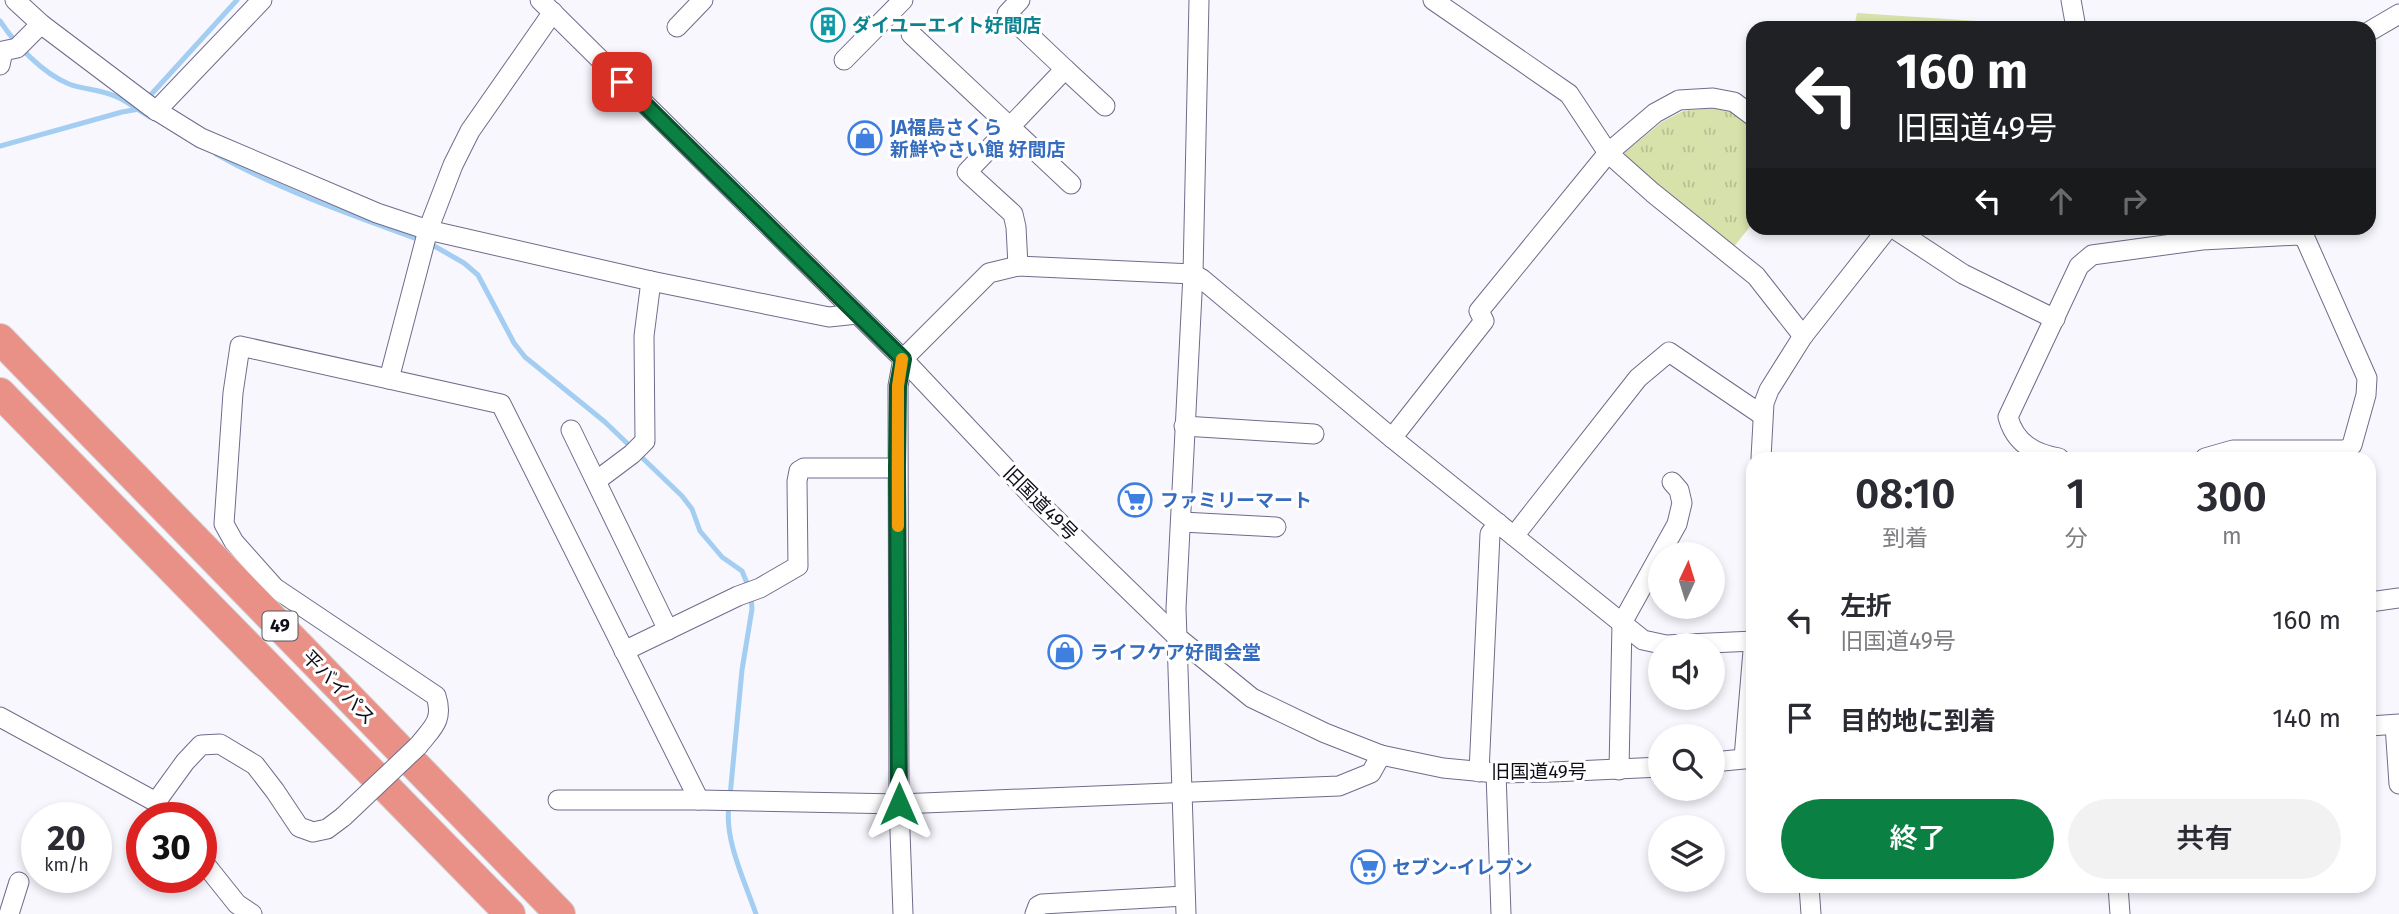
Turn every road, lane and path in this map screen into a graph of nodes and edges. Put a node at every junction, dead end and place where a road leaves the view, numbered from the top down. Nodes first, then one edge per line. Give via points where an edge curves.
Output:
1 (15, 0) edge
2 (262, 0) edge
3 (703, 0) edge
4 (903, 0) edge
5 (1020, 0) edge
6 (1199, 0) edge
7 (1433, 0) edge
8 (2071, 0) edge
9 (547, 6) edge
10 (2399, 14) edge
11 (2075, 21) edge
12 (41, 24) junction
13 (677, 27) dead end
14 (2376, 27) edge
15 (911, 34) dead end
16 (844, 60) dead end
17 (0, 65) edge
18 (1065, 69) junction
19 (148, 105) junction
20 (1105, 106) dead end
21 (1746, 111) edge
22 (1010, 127) junction
23 (1608, 153) junction
24 (1071, 184) dead end
25 (1884, 235) edge
26 (1901, 235) edge
27 (2195, 235) edge
28 (2298, 235) edge
29 (426, 237) junction
30 (1017, 266) junction
31 (1193, 274) junction
32 (651, 281) junction
33 (856, 314) junction
34 (2055, 319) junction
35 (1803, 336) junction
36 (0, 339) edge
37 (903, 359) junction
38 (389, 379) junction
39 (0, 393) edge
40 (1762, 415) junction
41 (1184, 426) junction
42 (571, 430) dead end
43 (1314, 434) dead end
44 (1392, 438) junction
45 (1760, 452) edge
46 (2034, 452) edge
47 (2226, 452) edge
48 (897, 468) junction
49 (596, 481) junction
50 (1672, 482) dead end
51 (1182, 522) junction
52 (1498, 523) junction
53 (1276, 527) dead end
54 (1514, 536) junction
55 (2399, 598) edge
56 (2376, 601) edge
57 (1622, 624) junction
58 (668, 629) junction
59 (1177, 637) junction
60 (1746, 640) edge
61 (624, 651) junction
62 (0, 718) edge
63 (2397, 725) edge
64 (2376, 726) edge
65 (1381, 755) junction
66 (1746, 758) edge
67 (1725, 761) edge
68 (1648, 768) edge
69 (1619, 770) junction
70 (1488, 772) junction
71 (2399, 784) edge
72 (1181, 791) junction
73 (558, 800) dead end
74 (699, 800) junction
75 (148, 802) edge
76 (166, 802) edge
77 (899, 804) junction
78 (217, 879) edge
79 (19, 882) dead end
80 (1810, 893) edge
81 (2118, 893) edge
82 (1185, 905) edge
83 (9, 914) edge
84 (251, 914) edge
85 (510, 914) edge
86 (560, 914) edge
87 (903, 914) edge
88 (1035, 914) edge
89 (1501, 914) edge
90 (1811, 914) edge
91 (2120, 914) edge

1 - 12 street
2 - 19 street
3 - 13 street
4 - 16 street
5 - 18 street via 1007,14
6 - 31 street
7 - 23 street via 1569,94
8 - 11 street
9 - 29 street via 470,131
9 - 33 street, 旧国道49号
10 - 14 street
12 - 17 street via 22,44 3,51
12 - 19 street
15 - 22 street
18 - 20 street
18 - 22 street
19 - 29 street via 201,138
21 - 23 street via 1734,102 1713,97 1679,100 1655,113
22 - 24 street
22 - 30 street via 967,172 1013,214
23 - 35 street via 1756,276
23 - 44 street via 1479,311 1484,321
25 - 35 street
26 - 34 street via 1963,274
27 - 34 street via 2092,255 2079,266
28 - 47 street via 2305,238 2367,378 2352,445 2346,450
29 - 32 street
29 - 38 street
30 - 31 street
30 - 37 street via 989,273
31 - 41 street
31 - 44 street
32 - 33 street via 829,317
32 - 49 street via 644,336 646,434 637,449
33 - 37 street, 旧国道49号
34 - 46 street via 2008,417 2016,435
35 - 40 street via 1769,390
36 - 86 highway, 平バイパス / 49
37 - 48 street via 898,386
37 - 59 street, 旧国道49号 via 1034,498
38 - 61 street via 500,404
38 - 76 street, bridge via 240,346 223,524 275,588 436,696 440,709 437,723 327,829 313,832 299,827 255,765 220,744 201,745 184,762
39 - 85 highway, 平バイパス / 49
40 - 45 street
40 - 54 street via 1669,352 1638,378
41 - 43 street
41 - 51 street
42 - 49 street
44 - 52 street
48 - 58 street via 799,471 798,566
48 - 77 street
49 - 58 street
50 - 57 street via 1682,503 1676,524
51 - 53 street
51 - 59 street
52 - 54 street
52 - 70 street via 1490,534
54 - 57 street
55 - 56 street
57 - 60 street via 1653,644
57 - 69 street
58 - 61 street
59 - 65 street, 旧国道49号 via 1252,698
59 - 72 street
61 - 74 street
62 - 75 street
63 - 64 street
63 - 71 street
65 - 70 street, 旧国道49号
65 - 72 street via 1371,773 1339,786
66 - 67 street
68 - 69 street, 旧国道49号
69 - 70 street, 旧国道49号
70 - 89 street
72 - 77 street
72 - 82 street
73 - 74 street
74 - 77 street
77 - 87 street
78 - 84 street
79 - 83 street
80 - 90 street
81 - 91 street
82 - 88 street via 1042,904

